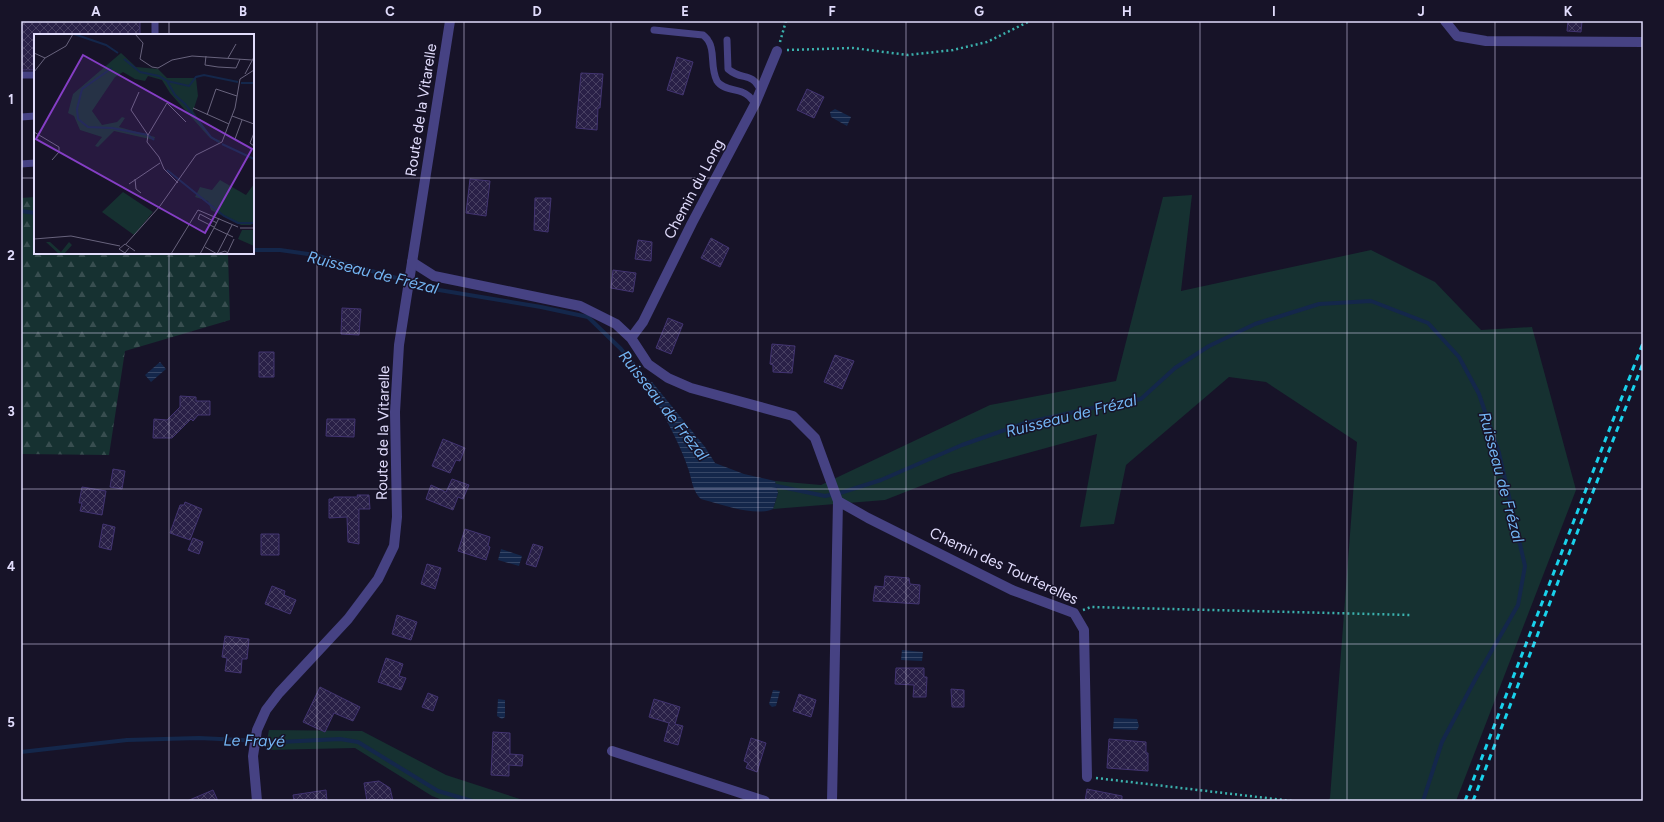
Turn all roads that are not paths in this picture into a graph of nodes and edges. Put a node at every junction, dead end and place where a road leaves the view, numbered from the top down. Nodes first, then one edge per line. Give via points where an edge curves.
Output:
1 (155, 21) edge
2 (450, 21) edge
3 (1445, 21) edge
4 (654, 30) dead end
5 (155, 34) edge
6 (727, 40) dead end
7 (1643, 42) edge
8 (777, 51) road end
9 (21, 75) edge
10 (34, 75) edge
11 (761, 91) junction
12 (755, 104) junction
13 (34, 116) edge
14 (21, 117) edge
15 (34, 163) edge
16 (21, 164) edge
17 (411, 266) junction
18 (631, 338) junction
19 (838, 501) junction
20 (612, 750) dead end
21 (1087, 777) road end
22 (257, 801) edge
23 (765, 801) edge
24 (832, 801) edge

1 - 5 lane
2 - 17 street, Route de la Vitarelle
3 - 7 street via 1457,36 1486,41
4 - 12 lane via 703,35 711,48 712,66 718,82 727,88 743,92
6 - 11 lane via 728,69 734,75 750,77 757,81
8 - 11 street, Chemin du Long
9 - 10 lane
11 - 12 street, Chemin du Long
12 - 18 street, Chemin du Long via 643,322
13 - 14 lane
15 - 16 lane
17 - 18 street via 434,276 580,306 616,324
17 - 22 street, Route de la Vitarelle via 400,345 395,412 397,517 394,546 378,579 348,619 266,710 257,732 254,749
18 - 19 street via 648,364 668,378 691,388 793,416 815,438
19 - 21 street, Chemin des Tourterelles via 1012,590 1074,613 1084,630
19 - 24 street
20 - 23 street

